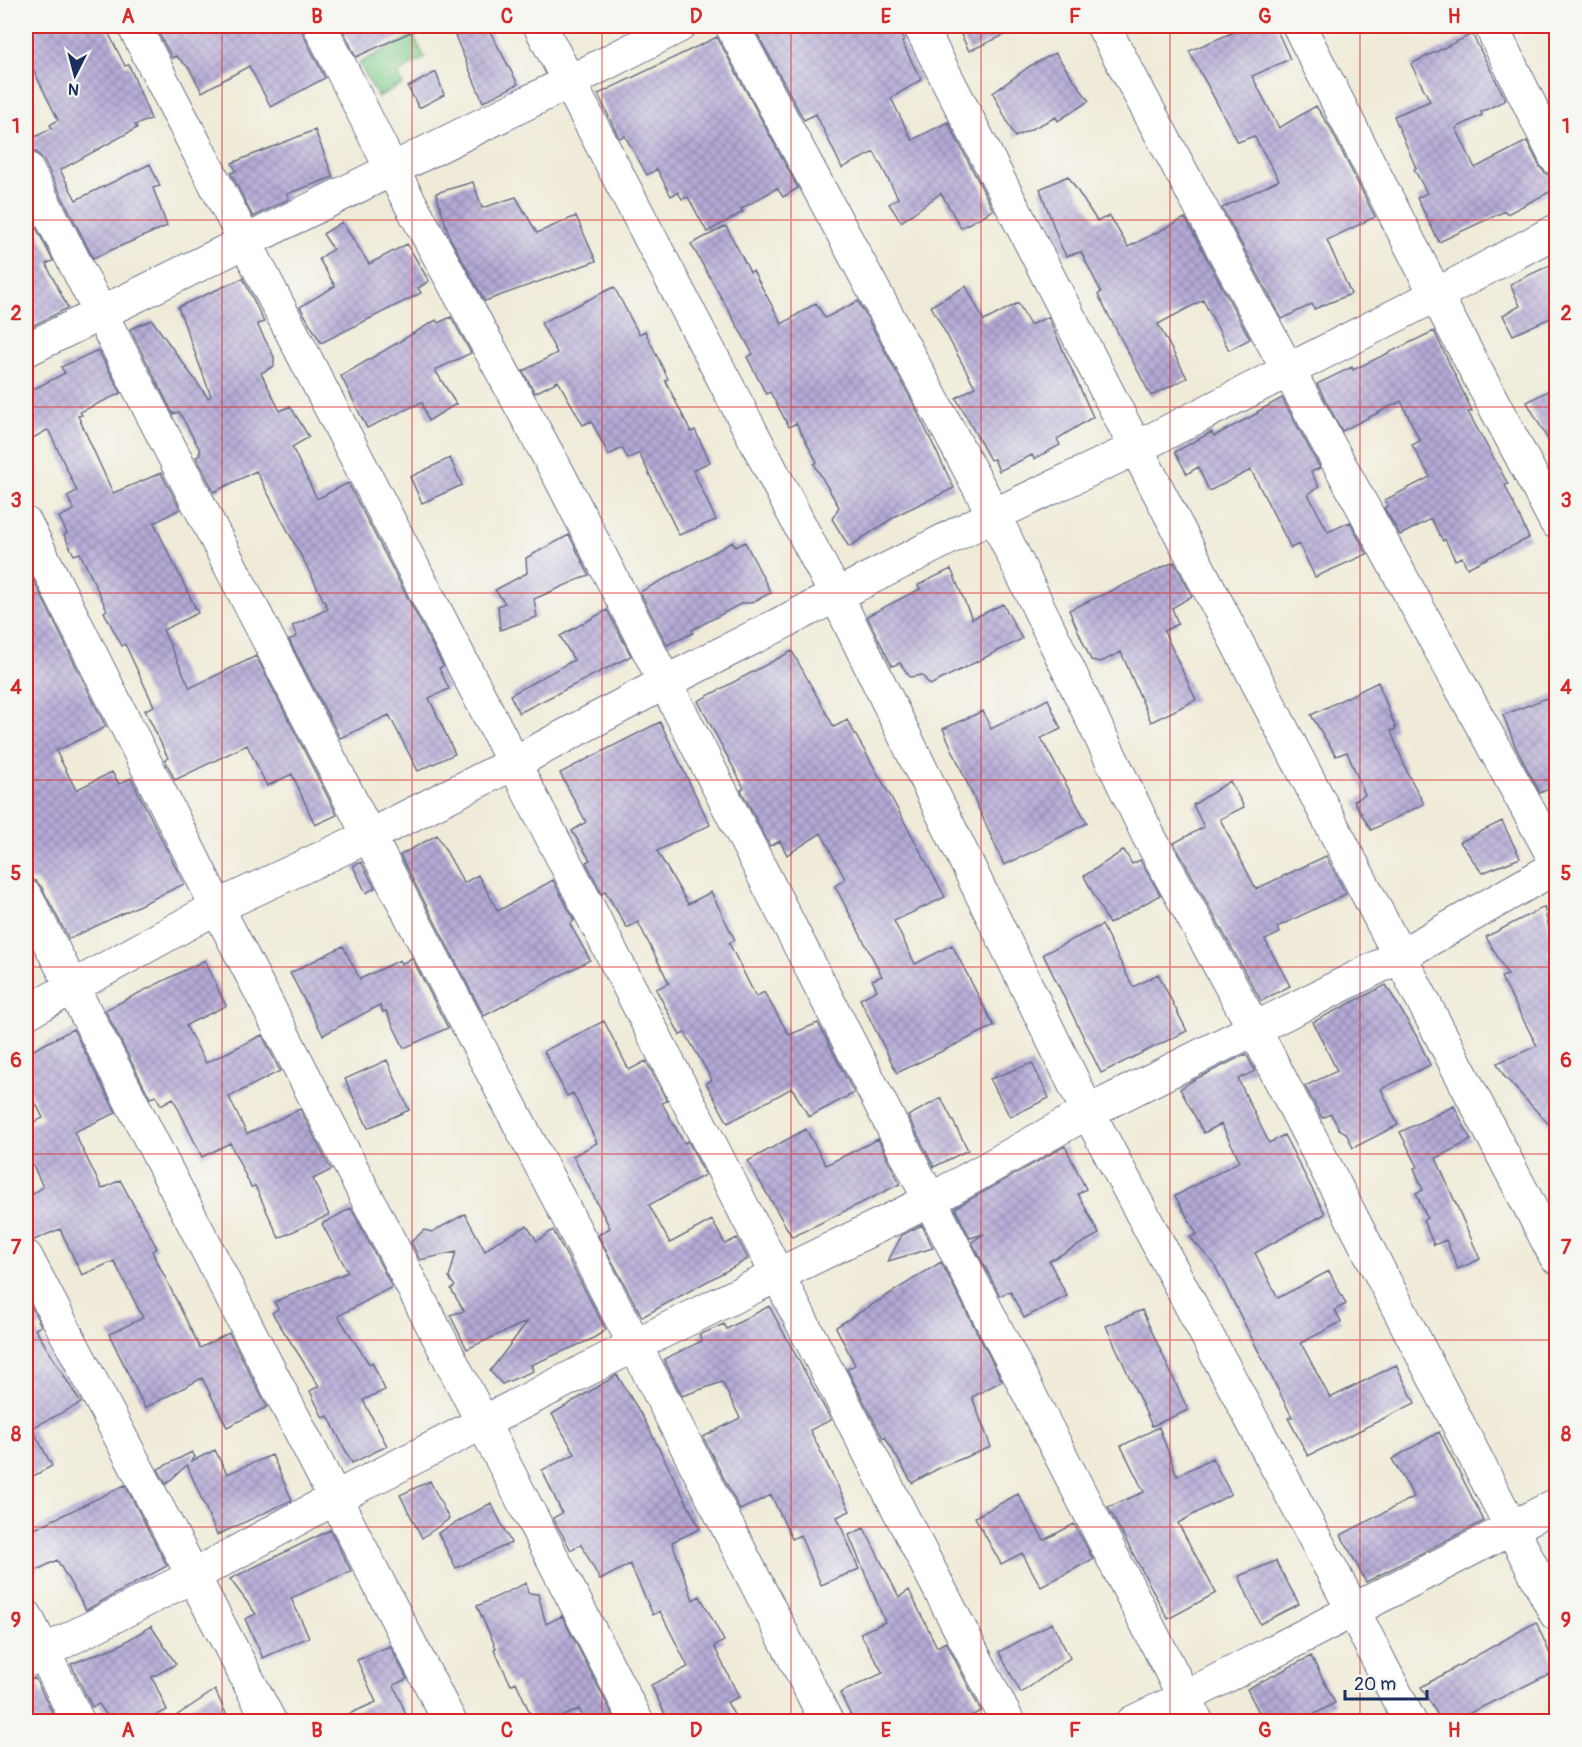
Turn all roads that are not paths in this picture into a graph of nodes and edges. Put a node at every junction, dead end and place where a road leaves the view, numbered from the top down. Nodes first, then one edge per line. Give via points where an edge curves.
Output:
1 (134, 26) edge
2 (320, 26) edge
3 (540, 26) edge
4 (679, 26) edge
5 (732, 26) edge
6 (920, 26) edge
7 (1103, 26) edge
8 (1299, 26) edge
9 (1491, 26) edge
10 (569, 82) junction
11 (1557, 158) edge
12 (26, 168) edge
13 (392, 170) junction
14 (1557, 231) edge
15 (246, 242) junction
16 (1436, 295) junction
17 (99, 314) junction
18 (26, 350) edge
19 (1288, 370) junction
20 (1136, 448) junction
21 (994, 515) junction
22 (1557, 522) edge
23 (26, 525) edge
24 (836, 595) junction
25 (664, 682) junction
26 (514, 763) junction
27 (369, 836) junction
28 (1557, 861) edge
29 (1557, 867) edge
30 (26, 897) edge
31 (217, 908) junction
32 (1400, 956) junction
33 (72, 987) junction
34 (26, 1013) edge
35 (1255, 1030) junction
36 (1088, 1113) junction
37 (929, 1200) junction
38 (1554, 1248) edge
39 (26, 1257) edge
40 (777, 1275) junction
41 (635, 1346) junction
42 (484, 1422) junction
43 (335, 1498) junction
44 (1557, 1505) edge
45 (1511, 1528) junction
46 (194, 1576) junction
47 (1353, 1610) junction
48 (1557, 1614) edge
49 (26, 1616) edge
50 (35, 1656) edge
51 (1191, 1710) edge
52 (78, 1722) edge
53 (270, 1722) edge
54 (450, 1722) edge
55 (637, 1722) edge
56 (827, 1722) edge
57 (1008, 1722) edge
58 (1133, 1722) edge
59 (1410, 1722) edge

1 - 15 street
2 - 13 street
3 - 10 street
4 - 10 street
5 - 21 street
6 - 20 street
7 - 19 street
8 - 16 street
9 - 11 street
10 - 13 street
10 - 24 street
12 - 17 street
13 - 15 street
13 - 25 street via 561,479
14 - 16 street
15 - 17 street
15 - 26 street
16 - 19 street
16 - 22 street
17 - 18 street
17 - 27 street
19 - 20 street
19 - 28 street
20 - 21 street
20 - 32 street
21 - 24 street
21 - 35 street via 1148,835
23 - 31 street
24 - 25 street
24 - 36 street
25 - 26 street
25 - 37 street
26 - 27 street
26 - 40 street
27 - 31 street
27 - 41 street
29 - 32 street
30 - 33 street
31 - 33 street
31 - 42 street
32 - 35 street
32 - 38 street
33 - 34 street
33 - 43 street
35 - 36 street
35 - 45 street
36 - 37 street
36 - 47 street
37 - 40 street
37 - 51 street
39 - 46 street
40 - 41 street
40 - 57 street
41 - 42 street
41 - 56 street
42 - 43 street
42 - 55 street
43 - 46 street
43 - 54 street
44 - 45 street
45 - 47 street
45 - 48 street
46 - 50 street
46 - 53 street
47 - 51 street
47 - 59 street
49 - 50 street
50 - 52 street
51 - 58 street

